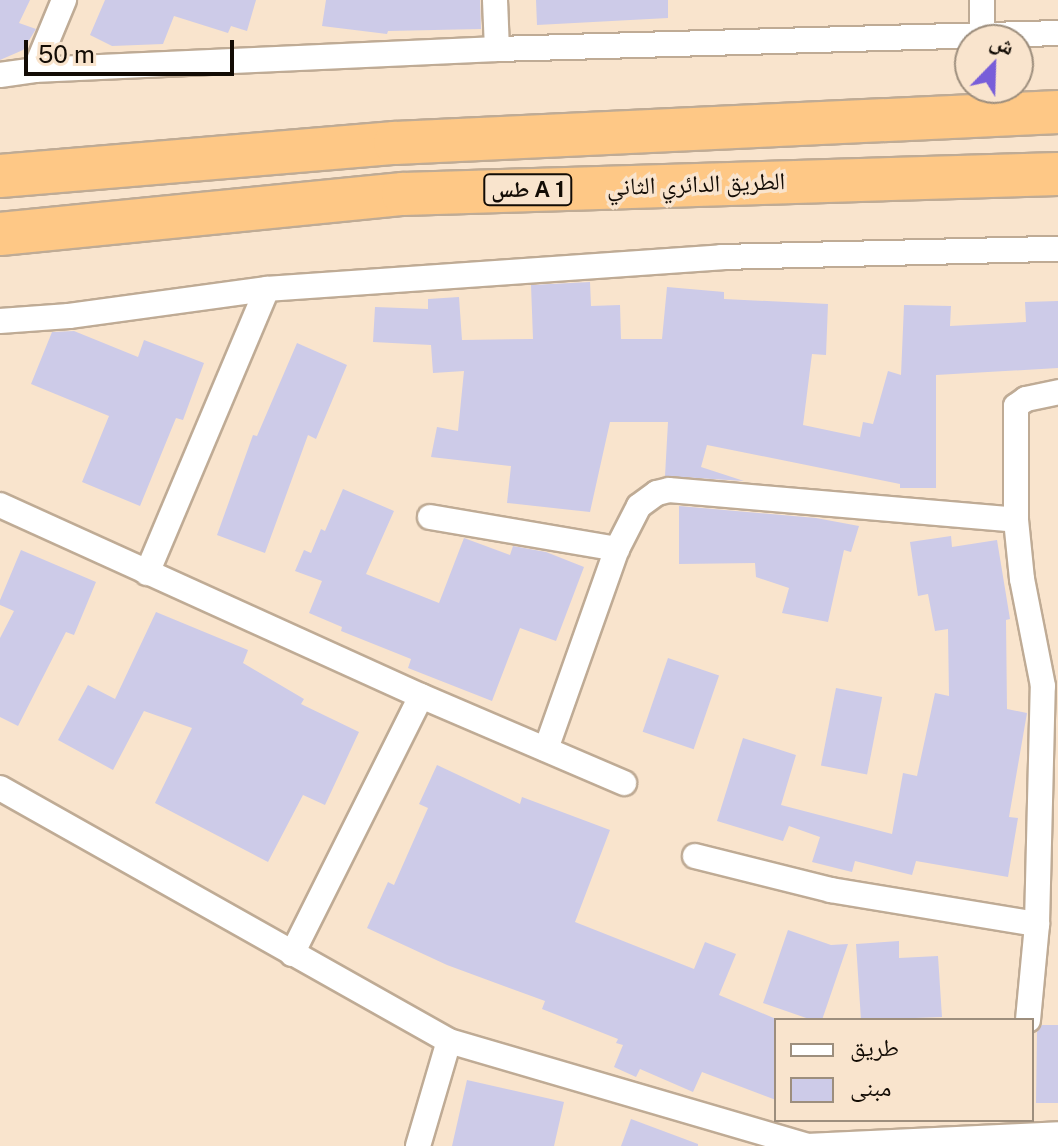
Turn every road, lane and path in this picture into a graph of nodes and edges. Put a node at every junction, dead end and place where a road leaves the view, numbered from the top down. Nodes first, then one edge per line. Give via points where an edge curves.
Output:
1 (64, 0) edge
2 (495, 0) edge
3 (982, 0) edge
4 (982, 24) edge
5 (1058, 33) edge
6 (1034, 34) edge
7 (954, 36) edge
8 (497, 49) junction
9 (35, 70) junction
10 (0, 75) edge
11 (1058, 112) edge
12 (1058, 174) edge
13 (0, 176) edge
14 (0, 234) edge
15 (1058, 249) edge
16 (267, 289) junction
17 (0, 321) edge
18 (1058, 392) edge
19 (0, 505) edge
20 (430, 517) dead end
21 (1016, 520) junction
22 (617, 549) junction
23 (147, 573) junction
24 (1050, 685) edge
25 (421, 696) junction
26 (546, 749) junction
27 (624, 783) dead end
28 (0, 788) edge
29 (695, 856) dead end
30 (1037, 924) junction
31 (292, 954) junction
32 (1028, 1018) edge
33 (449, 1041) junction
34 (1018, 1129) edge
35 (1058, 1134) edge
36 (418, 1146) edge
37 (808, 1146) edge

1 - 9 street
2 - 8 street
3 - 4 street
5 - 6 street
7 - 8 street
8 - 9 street
9 - 10 street
11 - 13 highway, طس A 1 via 395,143
12 - 14 highway, الطريق الدائري الثاني / طس A 1 via 403,194
15 - 16 street via 721,257
16 - 17 street
16 - 23 street
18 - 21 street via 1016,406
19 - 23 street
20 - 22 street
21 - 22 street via 669,490 639,506
21 - 24 street via 1022,579
22 - 26 street
23 - 25 street
24 - 30 street
25 - 26 street
25 - 31 street
26 - 27 street
28 - 31 street
29 - 30 street via 831,890
30 - 32 street
31 - 33 street
33 - 36 street
33 - 37 street
34 - 35 street
34 - 37 street

